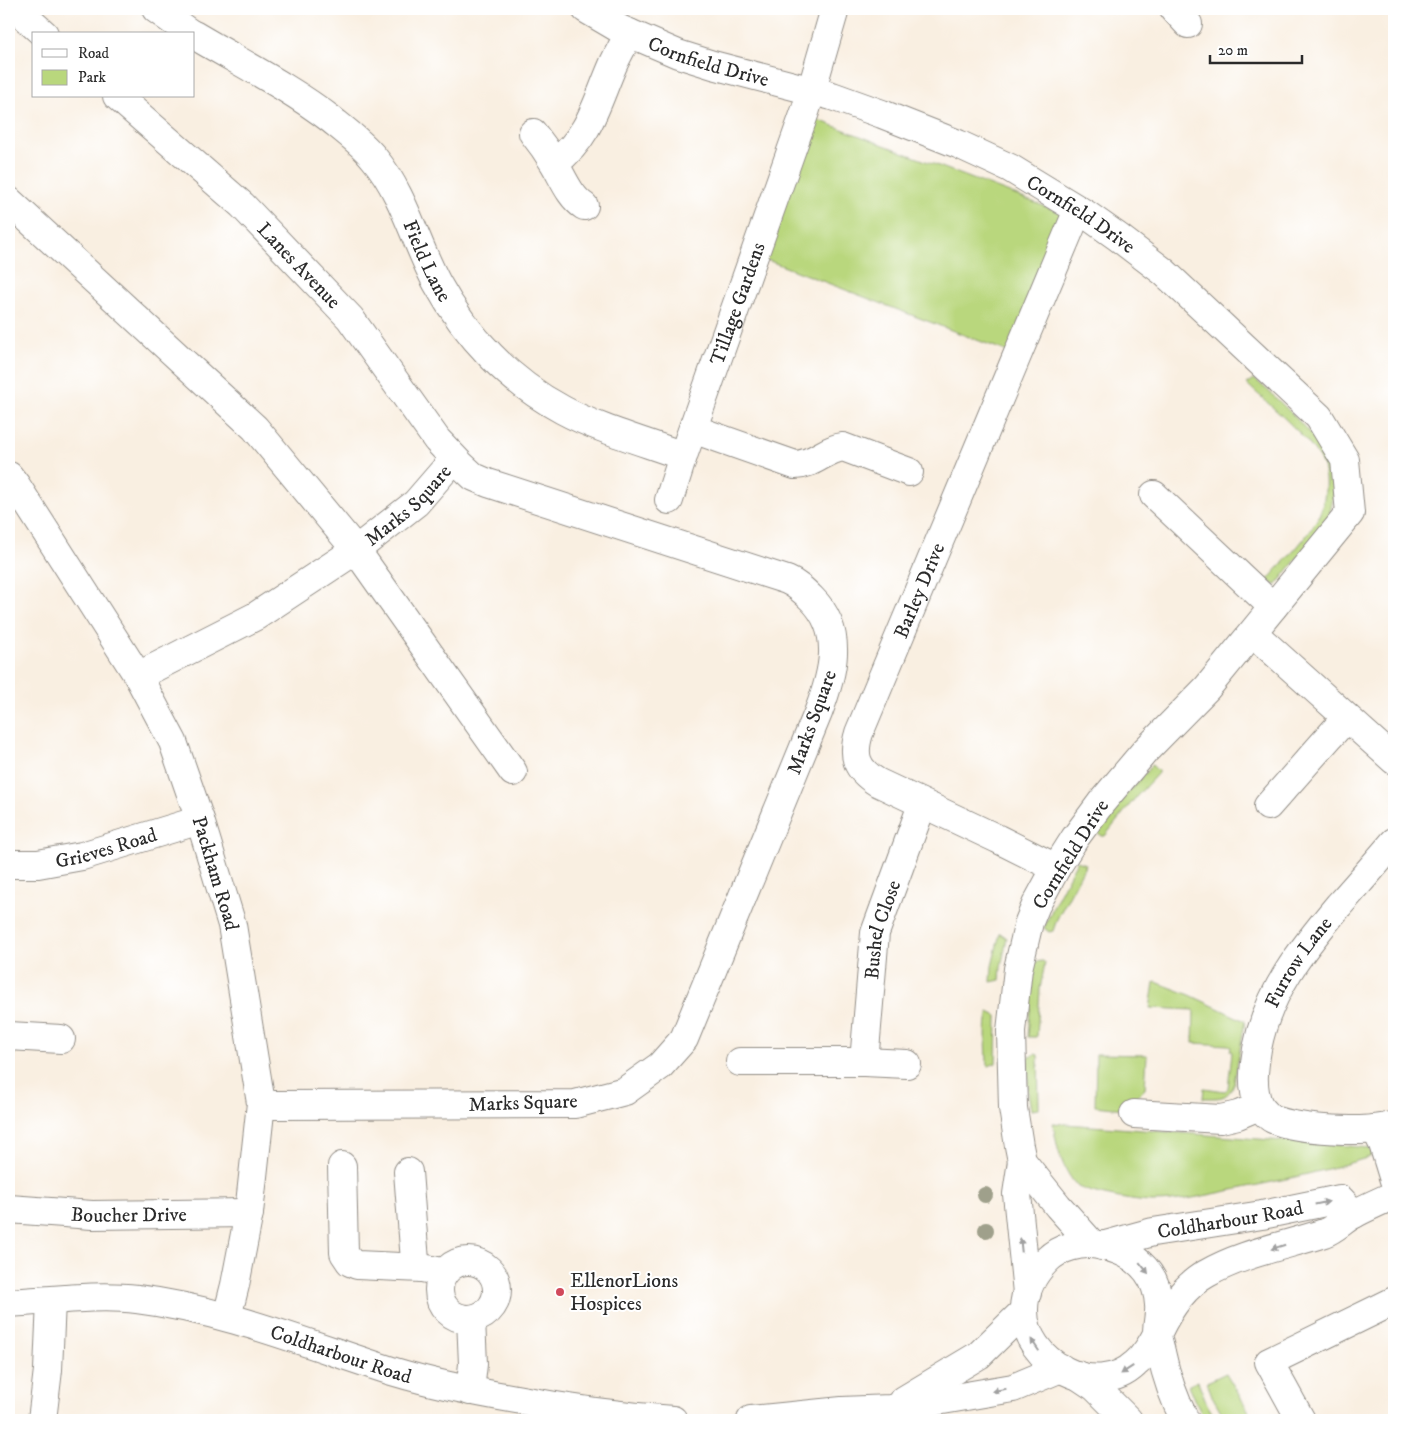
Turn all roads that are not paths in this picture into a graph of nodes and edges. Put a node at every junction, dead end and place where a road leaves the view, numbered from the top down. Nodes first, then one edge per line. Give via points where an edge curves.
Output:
1 (16, 9) edge
2 (156, 9) edge
3 (586, 9) edge
4 (836, 9) edge
5 (42, 32) edge
6 (188, 32) edge
7 (629, 34) junction
8 (195, 37) edge
9 (118, 98) edge
10 (809, 100) junction
11 (533, 133) dead end
12 (555, 163) junction
13 (9, 201) edge
14 (584, 206) dead end
15 (1078, 210) junction
16 (693, 429) junction
17 (683, 456) junction
18 (454, 459) junction
19 (909, 472) dead end
20 (9, 476) edge
21 (1154, 495) dead end
22 (669, 500) dead end
23 (356, 550) junction
24 (1274, 607) junction
25 (1252, 633) junction
26 (138, 676) junction
27 (1346, 718) junction
28 (1394, 760) edge
29 (513, 772) dead end
30 (922, 804) junction
31 (1268, 806) dead end
32 (200, 820) junction
33 (1394, 842) edge
34 (9, 864) edge
35 (1056, 868) junction
36 (9, 1036) edge
37 (61, 1039) dead end
38 (740, 1062) dead end
39 (864, 1062) junction
40 (907, 1064) dead end
41 (261, 1102) junction
42 (1259, 1106) junction
43 (1134, 1114) dead end
44 (1385, 1127) edge
45 (1022, 1161) junction
46 (342, 1166) dead end
47 (408, 1172) dead end
48 (1394, 1180) edge
49 (1394, 1195) edge
50 (9, 1209) edge
51 (249, 1213) junction
52 (1354, 1214) junction
53 (1097, 1245) junction
54 (434, 1270) junction
55 (51, 1301) junction
56 (1394, 1301) edge
57 (1025, 1302) junction
58 (9, 1303) edge
59 (227, 1318) junction
60 (471, 1319) junction
61 (1157, 1333) junction
62 (1067, 1371) junction
63 (470, 1391) junction
64 (890, 1409) junction
65 (42, 1420) edge
66 (673, 1420) edge
67 (751, 1420) edge
68 (1128, 1420) edge
69 (1185, 1420) edge
70 (1301, 1420) edge

1 - 5 street
2 - 6 street, Field Lane
3 - 7 street, Cornfield Drive
4 - 10 street, Tillage Gardens
7 - 10 street, Cornfield Drive
7 - 12 street via 588,125 570,150
8 - 17 street, Field Lane via 296,93 350,134 374,157 406,213 426,262 451,306 476,341 520,383 578,418
9 - 18 street, Lanes Avenue via 242,205 350,318
10 - 15 street, Cornfield Drive via 882,114 978,153 1010,168
10 - 16 street, Tillage Gardens
11 - 12 street
12 - 14 street via 572,194
13 - 23 street via 255,428
15 - 24 street, Cornfield Drive via 1144,256 1200,305 1319,417 1345,460 1350,514
15 - 30 street, Barley Drive via 859,733 855,753 858,764 868,776
16 - 17 street, Tillage Gardens
16 - 19 street via 795,465 809,463 843,447
17 - 22 street, Tillage Gardens
18 - 23 street, Marks Square via 416,502
18 - 41 street, Marks Square via 488,483 795,584 827,619 833,661 826,691 684,1039 655,1070 625,1091 575,1104 274,1105
20 - 26 street, Packham Road
21 - 24 street
23 - 26 street, Marks Square via 256,616
23 - 29 street
24 - 25 street, Cornfield Drive
25 - 27 street
25 - 35 street, Cornfield Drive via 1207,688 1111,790
26 - 32 street, Packham Road via 174,742
27 - 28 street
27 - 31 street
30 - 35 street, Barley Drive
30 - 39 street, Bushel Close via 875,933
32 - 34 street, Grieves Road via 65,860
32 - 41 street, Packham Road via 232,925
33 - 42 street, Furrow Lane via 1308,942 1276,991 1263,1025 1255,1061 1254,1089
35 - 45 street, Cornfield Drive via 1029,922 1014,998 1011,1076 1014,1119
36 - 37 street
38 - 39 street
39 - 40 street
41 - 51 street, Packham Road
42 - 43 street via 1221,1119
42 - 44 street via 1270,1118 1291,1124 1353,1130
44 - 48 street via 1383,1144
45 - 53 street, Cornfield Drive via 1058,1206
57 -> 45 street, Cornfield Drive via 1017,1194
46 - 54 street via 344,1253 350,1262 357,1266
47 - 54 street via 415,1261
49 - 52 street, Coldharbour Road
50 - 51 street, Boucher Drive via 92,1215
51 - 59 street, Packham Road
53 -> 52 street, Coldharbour Road via 1340,1199
52 -> 61 street, Coldharbour Road via 1327,1232 1236,1260 1206,1273 1183,1292
53 - 57 street, Coldharbour Road via 1063,1249 1051,1256 1037,1270
53 -> 61 street, Coldharbour Road via 1130,1255 1148,1272 1159,1301
54 - 60 street via 441,1281 439,1290 446,1308 452,1315
54 - 60 street via 470,1262 480,1264 494,1276 497,1295 494,1303 488,1311
55 - 58 street, Coldharbour Road
55 - 59 street, Coldharbour Road via 136,1299
55 - 65 street
56 - 70 street via 1269,1362
62 -> 57 street, Coldharbour Road via 1045,1357 1033,1342 1026,1327
57 - 64 street, Coldharbour Road via 980,1355
59 - 63 street, Coldharbour Road via 393,1371
60 - 63 street via 473,1364
61 -> 62 street, Coldharbour Road via 1140,1360 1122,1374 1098,1379
61 - 69 street via 1170,1386
62 -> 64 street, Coldharbour Road via 1013,1388
62 - 68 street via 1096,1387
63 - 66 street, Coldharbour Road via 585,1411
64 - 67 street, Coldharbour Road via 842,1410

